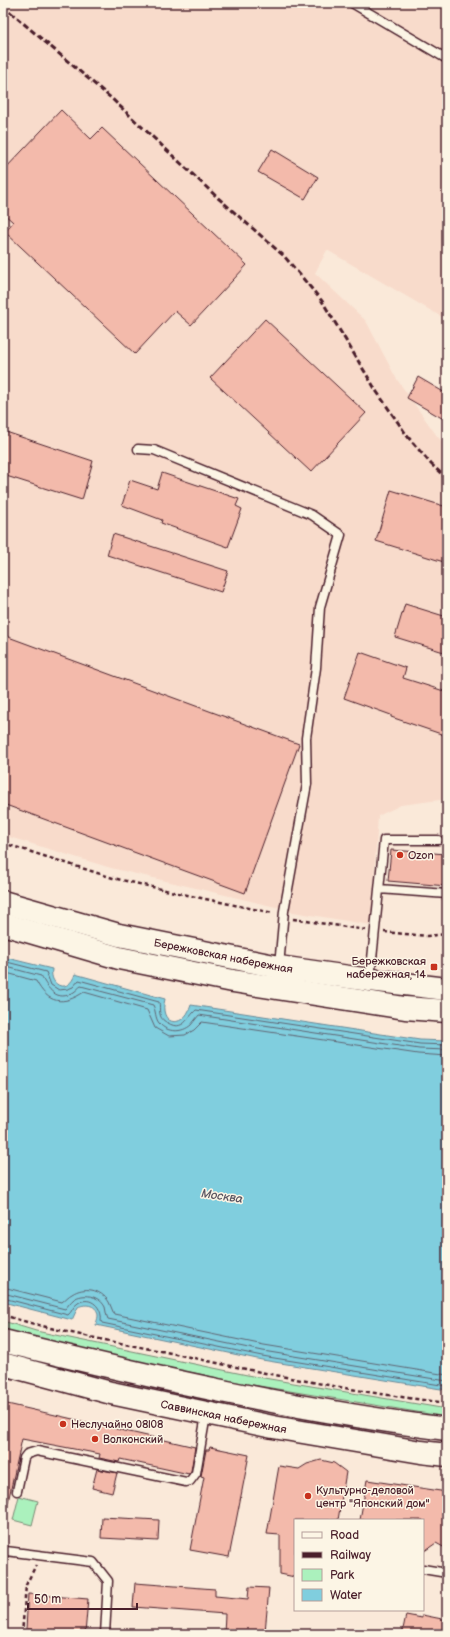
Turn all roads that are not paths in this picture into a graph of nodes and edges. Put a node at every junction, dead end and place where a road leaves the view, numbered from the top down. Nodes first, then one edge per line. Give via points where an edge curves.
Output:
1 (352, 3) edge
2 (447, 58) edge
3 (138, 449) dead end
4 (438, 840) dead end
5 (380, 889) junction
6 (447, 894) edge
7 (3, 902) edge
8 (3, 924) edge
9 (279, 967) junction
10 (370, 980) junction
11 (447, 989) edge
12 (447, 1011) edge
13 (3, 1341) edge
14 (3, 1364) edge
15 (207, 1413) junction
16 (447, 1429) edge
17 (447, 1455) edge
18 (17, 1491) dead end
19 (3, 1552) edge
20 (424, 1569) edge
21 (447, 1573) edge
22 (105, 1634) edge

1 - 2 lane
3 - 9 lane via 154,450 312,515 341,535 320,607 316,668 306,738 307,784 284,916
4 - 5 lane via 384,840
5 - 6 lane
5 - 10 lane
7 - 9 main road, Бережковская набережная via 119,935
8 - 12 main road, Бережковская набережная via 119,958 232,981 358,1001
9 - 10 main road, Бережковская набережная
10 - 11 main road, Бережковская набережная
13 - 16 main road via 195,1387
14 - 15 main road, Саввинская набережная via 111,1393
15 - 17 main road, Саввинская набережная
15 - 18 lane via 196,1473 190,1481 37,1451 27,1454 24,1458
19 - 22 lane via 93,1562 108,1581
20 - 21 lane

